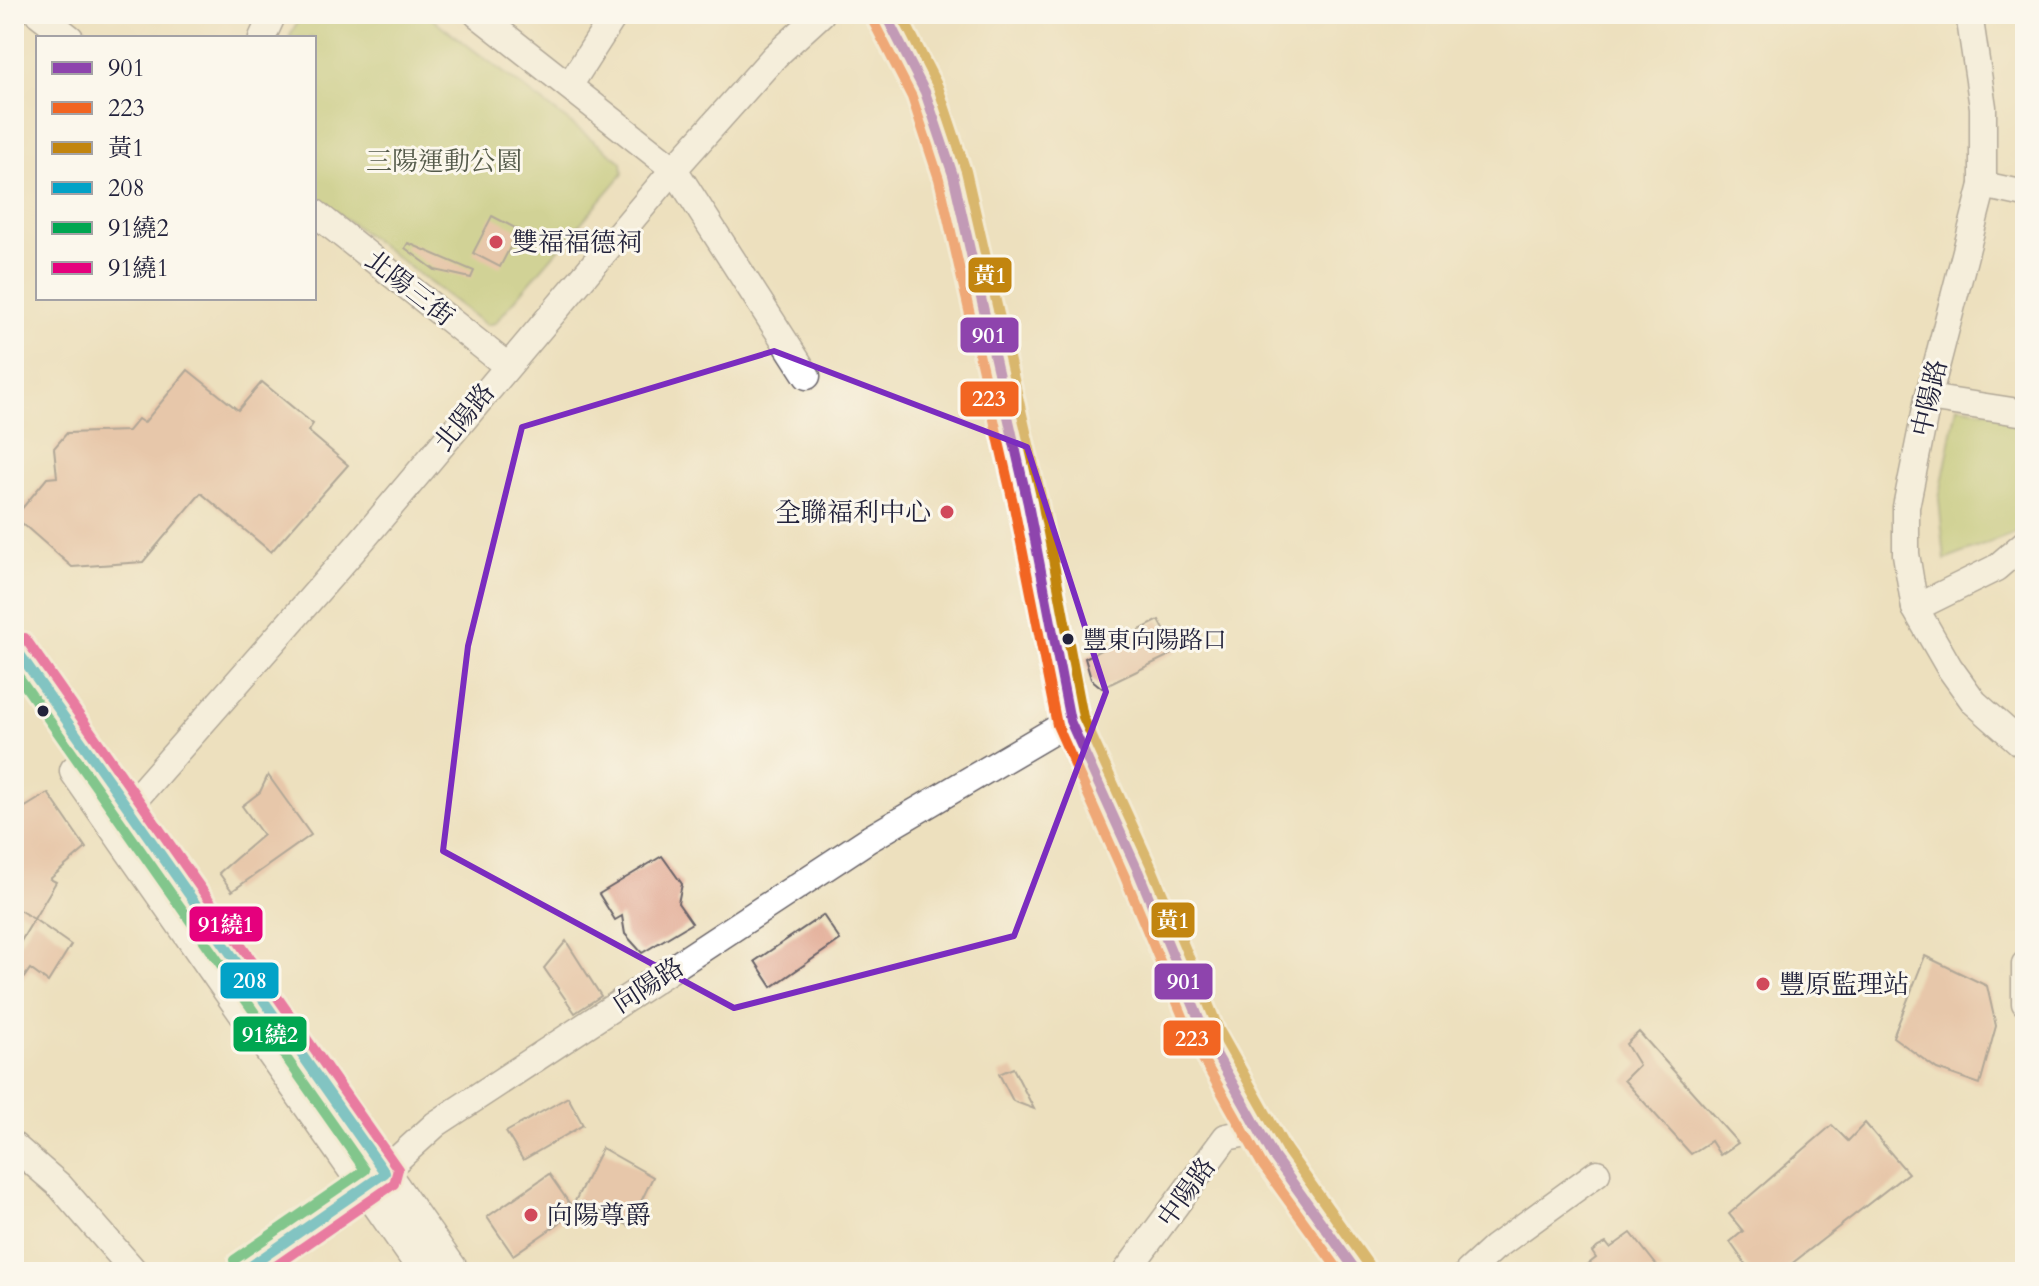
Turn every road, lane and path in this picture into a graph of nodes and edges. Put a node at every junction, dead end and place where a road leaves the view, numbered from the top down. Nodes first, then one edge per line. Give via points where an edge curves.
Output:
1 (39, 14) edge
2 (273, 14) edge
3 (477, 14) edge
4 (615, 14) edge
5 (821, 14) edge
6 (885, 14) edge
7 (1969, 14) edge
8 (67, 36) edge
9 (263, 36) edge
10 (569, 86) junction
11 (674, 169) junction
12 (1983, 185) junction
13 (2025, 194) edge
14 (316, 214) edge
15 (506, 365) junction
16 (807, 376) dead end
17 (1928, 398) junction
18 (2025, 413) edge
19 (2025, 543) edge
20 (1915, 608) junction
21 (14, 646) edge
22 (14, 684) edge
23 (1070, 721) junction
24 (2025, 747) edge
25 (121, 816) junction
26 (2025, 964) edge
27 (2025, 1003) edge
28 (1258, 1131) junction
29 (14, 1146) edge
30 (1597, 1173) dead end
31 (375, 1181) junction
32 (135, 1272) edge
33 (242, 1272) edge
34 (426, 1272) edge
35 (453, 1272) edge
36 (1126, 1272) edge
37 (1357, 1272) edge
38 (1468, 1272) edge

1 - 8 street
2 - 9 street
3 - 10 street
4 - 10 street
5 - 11 street, 北陽路 via 775,56
6 - 23 street via 911,57 953,175 1028,504
7 - 12 street, 中陽路 via 1983,107
10 - 11 street
11 - 15 street, 北陽路
11 - 16 street
12 - 13 street
12 - 17 street, 中陽路
14 - 15 street, 北陽三街
15 - 25 street, 北陽路 via 358,545
17 - 18 street
17 - 20 street, 中陽路 via 1906,507 1906,554
19 - 20 street via 1996,568
20 - 24 street, 中陽路 via 1974,702
21 - 25 main road
22 - 25 main road
23 - 28 street via 1206,1036
23 - 31 street, 向陽路 via 869,839 436,1124
25 - 31 main road
26 - 27 street
28 - 36 street, 中陽路 via 1226,1137
28 - 37 street
29 - 32 street via 60,1186
30 - 38 street
31 - 33 street, 向陽路
31 - 34 main road
31 - 35 main road

